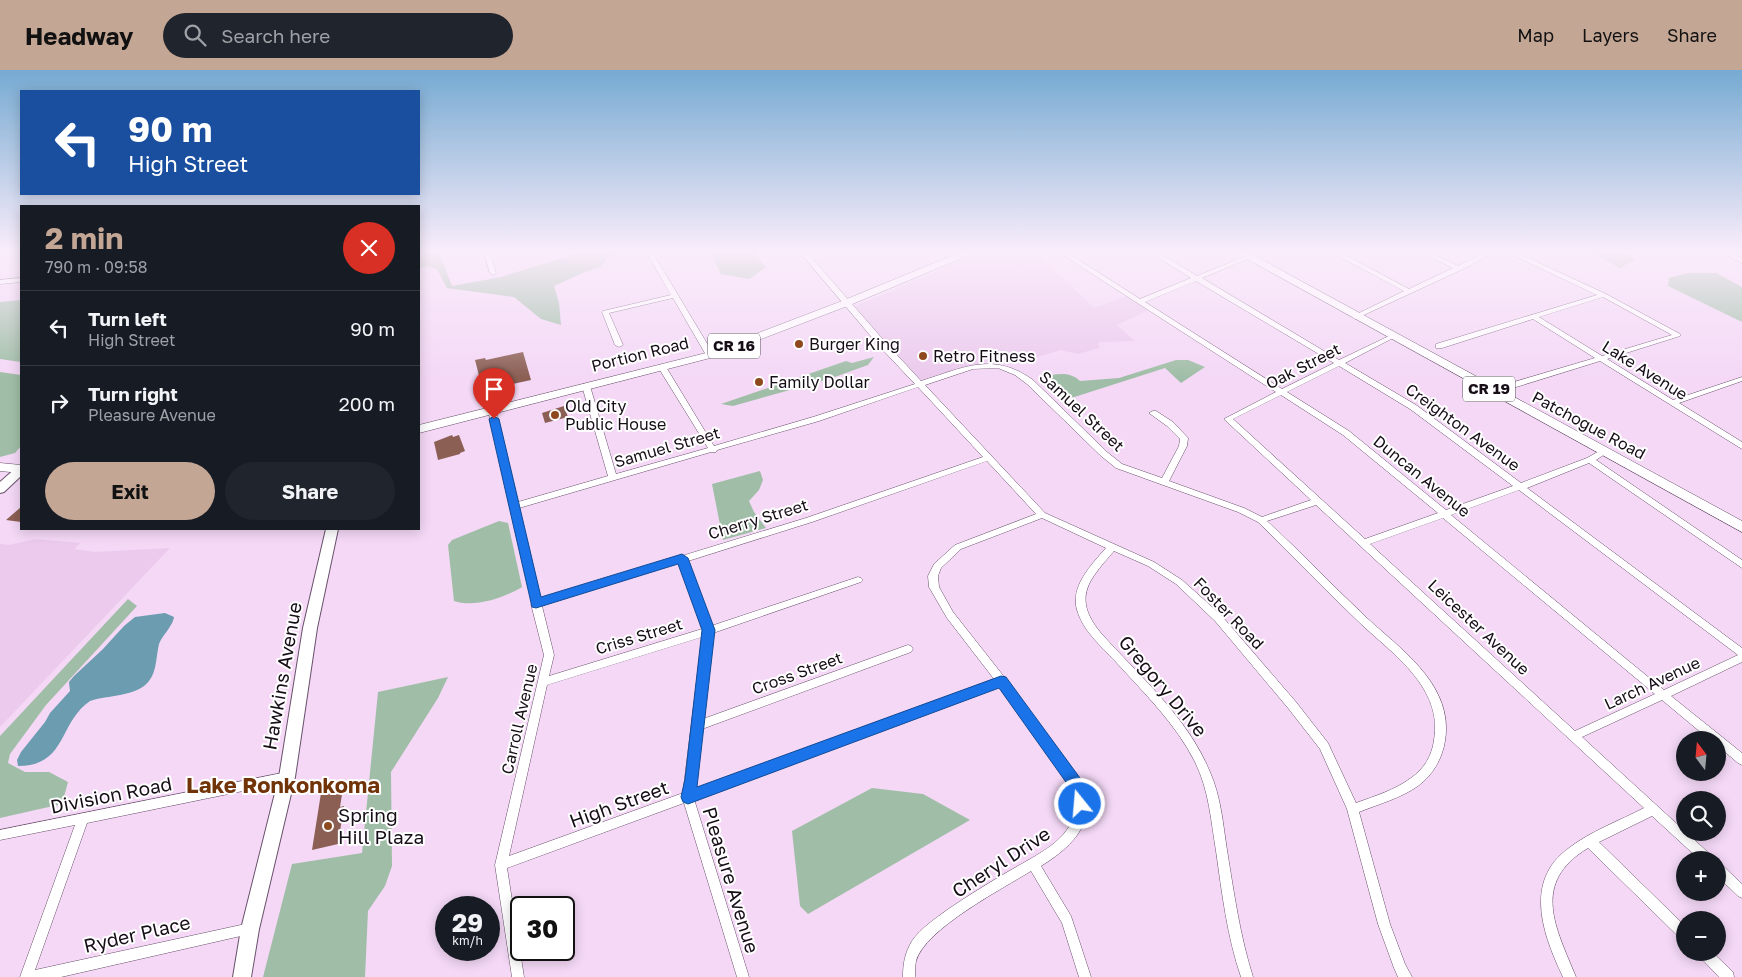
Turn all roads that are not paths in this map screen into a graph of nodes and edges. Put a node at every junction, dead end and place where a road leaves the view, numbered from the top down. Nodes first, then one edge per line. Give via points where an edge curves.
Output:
1 (673, 292) edge
2 (837, 292) edge
3 (872, 292) edge
4 (1124, 292) edge
5 (1162, 292) edge
6 (1220, 292) edge
7 (1311, 292) edge
8 (1410, 292) edge
9 (1598, 292) edge
10 (1604, 295) junction
11 (675, 296) junction
12 (1139, 302) junction
13 (846, 303) junction
14 (1355, 317) junction
15 (1534, 317) junction
16 (1391, 337) junction
17 (619, 345) dead end
18 (1439, 346) dead end
19 (710, 355) junction
20 (1600, 359) junction
21 (1339, 363) junction
22 (662, 367) junction
23 (1742, 379) edge
24 (920, 383) junction
25 (586, 386) junction
26 (1510, 386) dead end
27 (1282, 393) junction
28 (1672, 403) junction
29 (492, 410) junction
30 (1153, 413) dead end
31 (1228, 420) joint
32 (420, 429) edge
33 (1742, 446) edge
34 (713, 450) junction
35 (1604, 452) junction
36 (988, 458) junction
37 (1590, 460) junction
38 (0, 467) edge
39 (20, 470) edge
40 (20, 471) edge
41 (613, 478) junction
42 (1164, 482) junction
43 (1520, 487) junction
44 (0, 489) edge
45 (1317, 501) junction
46 (515, 506) junction
47 (1445, 514) junction
48 (1042, 516) junction
49 (1261, 520) junction
50 (1742, 527) edge
51 (332, 530) edge
52 (1364, 543) junction
53 (1112, 547) junction
54 (682, 558) junction
55 (1742, 565) edge
56 (858, 580) dead end
57 (536, 604) junction
58 (708, 630) junction
59 (908, 649) dead end
60 (1742, 653) edge
61 (1742, 658) edge
62 (1001, 681) junction
63 (542, 682) junction
64 (1663, 694) junction
65 (697, 726) junction
66 (1574, 736) junction
67 (1742, 760) edge
68 (287, 777) junction
69 (688, 797) junction
70 (1353, 809) junction
71 (1654, 809) junction
72 (83, 818) junction
73 (0, 835) edge
74 (1590, 842) junction
75 (1698, 851) edge
76 (1033, 864) junction
77 (501, 865) junction
78 (1726, 877) edge
79 (1742, 892) edge
80 (1676, 926) edge
81 (250, 929) junction
82 (1712, 961) edge
83 (26, 977) edge
84 (32, 977) edge
85 (242, 977) edge
86 (518, 977) edge
87 (743, 977) edge
88 (909, 977) edge
89 (1085, 977) edge
90 (1247, 977) edge
91 (1406, 977) edge
92 (1570, 977) edge
93 (1728, 977) edge

1 - 11 street
2 - 13 street
3 - 13 main road, Portion Road / CR 16
4 - 12 street, Duncan Avenue
5 - 12 street
6 - 21 street, Creighton Avenue
7 - 14 main road, Patchogue Road / CR 19
8 - 14 street
9 - 10 street
10 - 15 street
10 - 20 street via 1678,335
11 - 17 street via 605,312
11 - 19 street
12 - 27 street, Duncan Avenue
13 - 19 main road, Portion Road / CR 16
13 - 24 street, Foster Road
14 - 16 main road, Patchogue Road / CR 19
15 - 18 street
15 - 20 street, Lake Avenue
16 - 21 street, Oak Street
16 - 35 main road, Patchogue Road / CR 19
19 - 22 main road, Portion Road / CR 16
20 - 26 street
20 - 28 street, Lake Avenue
21 - 27 street, Oak Street
21 - 43 street, Creighton Avenue via 1413,407
22 - 25 main road, Portion Road / CR 16
22 - 34 street
23 - 28 street
24 - 34 street, Samuel Street
24 - 36 street, Foster Road
24 - 42 street, Samuel Street via 972,367 992,366 1018,373 1119,466
25 - 29 main road, Portion Road / CR 16
25 - 41 street
27 - 31 street, Oak Street
27 - 47 street, Duncan Avenue via 1346,433
28 - 33 street, Lake Avenue
29 - 32 main road, Portion Road / CR 16
29 - 46 street, Carroll Avenue
30 - 42 street via 1184,438
31 - 45 street, Leicester Avenue
34 - 41 street, Samuel Street
35 - 37 street
35 - 50 main road, Patchogue Road / CR 19
36 - 48 street, Foster Road
36 - 54 street, Cherry Street via 809,520
37 - 43 street
37 - 55 street
38 - 39 main road
40 - 44 street
41 - 46 street, Samuel Street
42 - 49 street, Samuel Street
43 - 47 street
43 - 60 street, Creighton Avenue
45 - 49 street
45 - 52 street, Leicester Avenue
46 - 57 street, Carroll Avenue
47 - 52 street
47 - 64 street, Duncan Avenue
48 - 53 street, Foster Road
48 - 62 street, Cheryl Drive via 958,547 937,566 933,576 934,587 950,616
49 - 70 street, Samuel Street via 1409,664 1426,683 1435,700 1441,730 1439,750 1432,763 1421,777 1400,790
51 - 68 street, Hawkins Avenue via 310,628
52 - 66 street, Leicester Avenue
53 - 70 street, Foster Road via 1151,564 1178,582 1218,618 1324,746
53 - 90 street, Gregory Drive via 1083,588 1081,608 1093,630 1191,743 1201,763 1215,802 1230,903
54 - 57 street, Cherry Street
54 - 58 street, Pleasure Avenue
56 - 58 street, Criss Street
57 - 63 street, Carroll Avenue via 549,655
58 - 63 street, Criss Street
58 - 65 street, Pleasure Avenue
59 - 65 street, Cross Street
61 - 64 street, Larch Avenue
62 - 69 street, High Street
62 - 76 street, Cheryl Drive via 1069,774 1079,798 1080,814 1074,832 1061,846
63 - 77 street, Carroll Avenue
64 - 66 street, Larch Avenue
64 - 67 street, Duncan Avenue
65 - 69 street, Pleasure Avenue
66 - 71 street, Leicester Avenue
68 - 72 street, Division Road
68 - 81 street, Hawkins Avenue
69 - 77 street, High Street
69 - 87 street, Pleasure Avenue
70 - 91 street, Foster Road via 1384,924
71 - 74 street
71 - 75 street, Leicester Avenue
72 - 73 street, Division Road
72 - 83 street
74 - 80 street
74 - 92 street via 1572,852 1559,865 1547,898 1550,930
76 - 88 street, Cheryl Drive via 976,897 930,930 917,945 910,962
76 - 89 street via 1067,920
77 - 86 street, Carroll Avenue
78 - 79 street
81 - 84 street, Ryder Place
81 - 85 street, Hawkins Avenue
82 - 93 street

